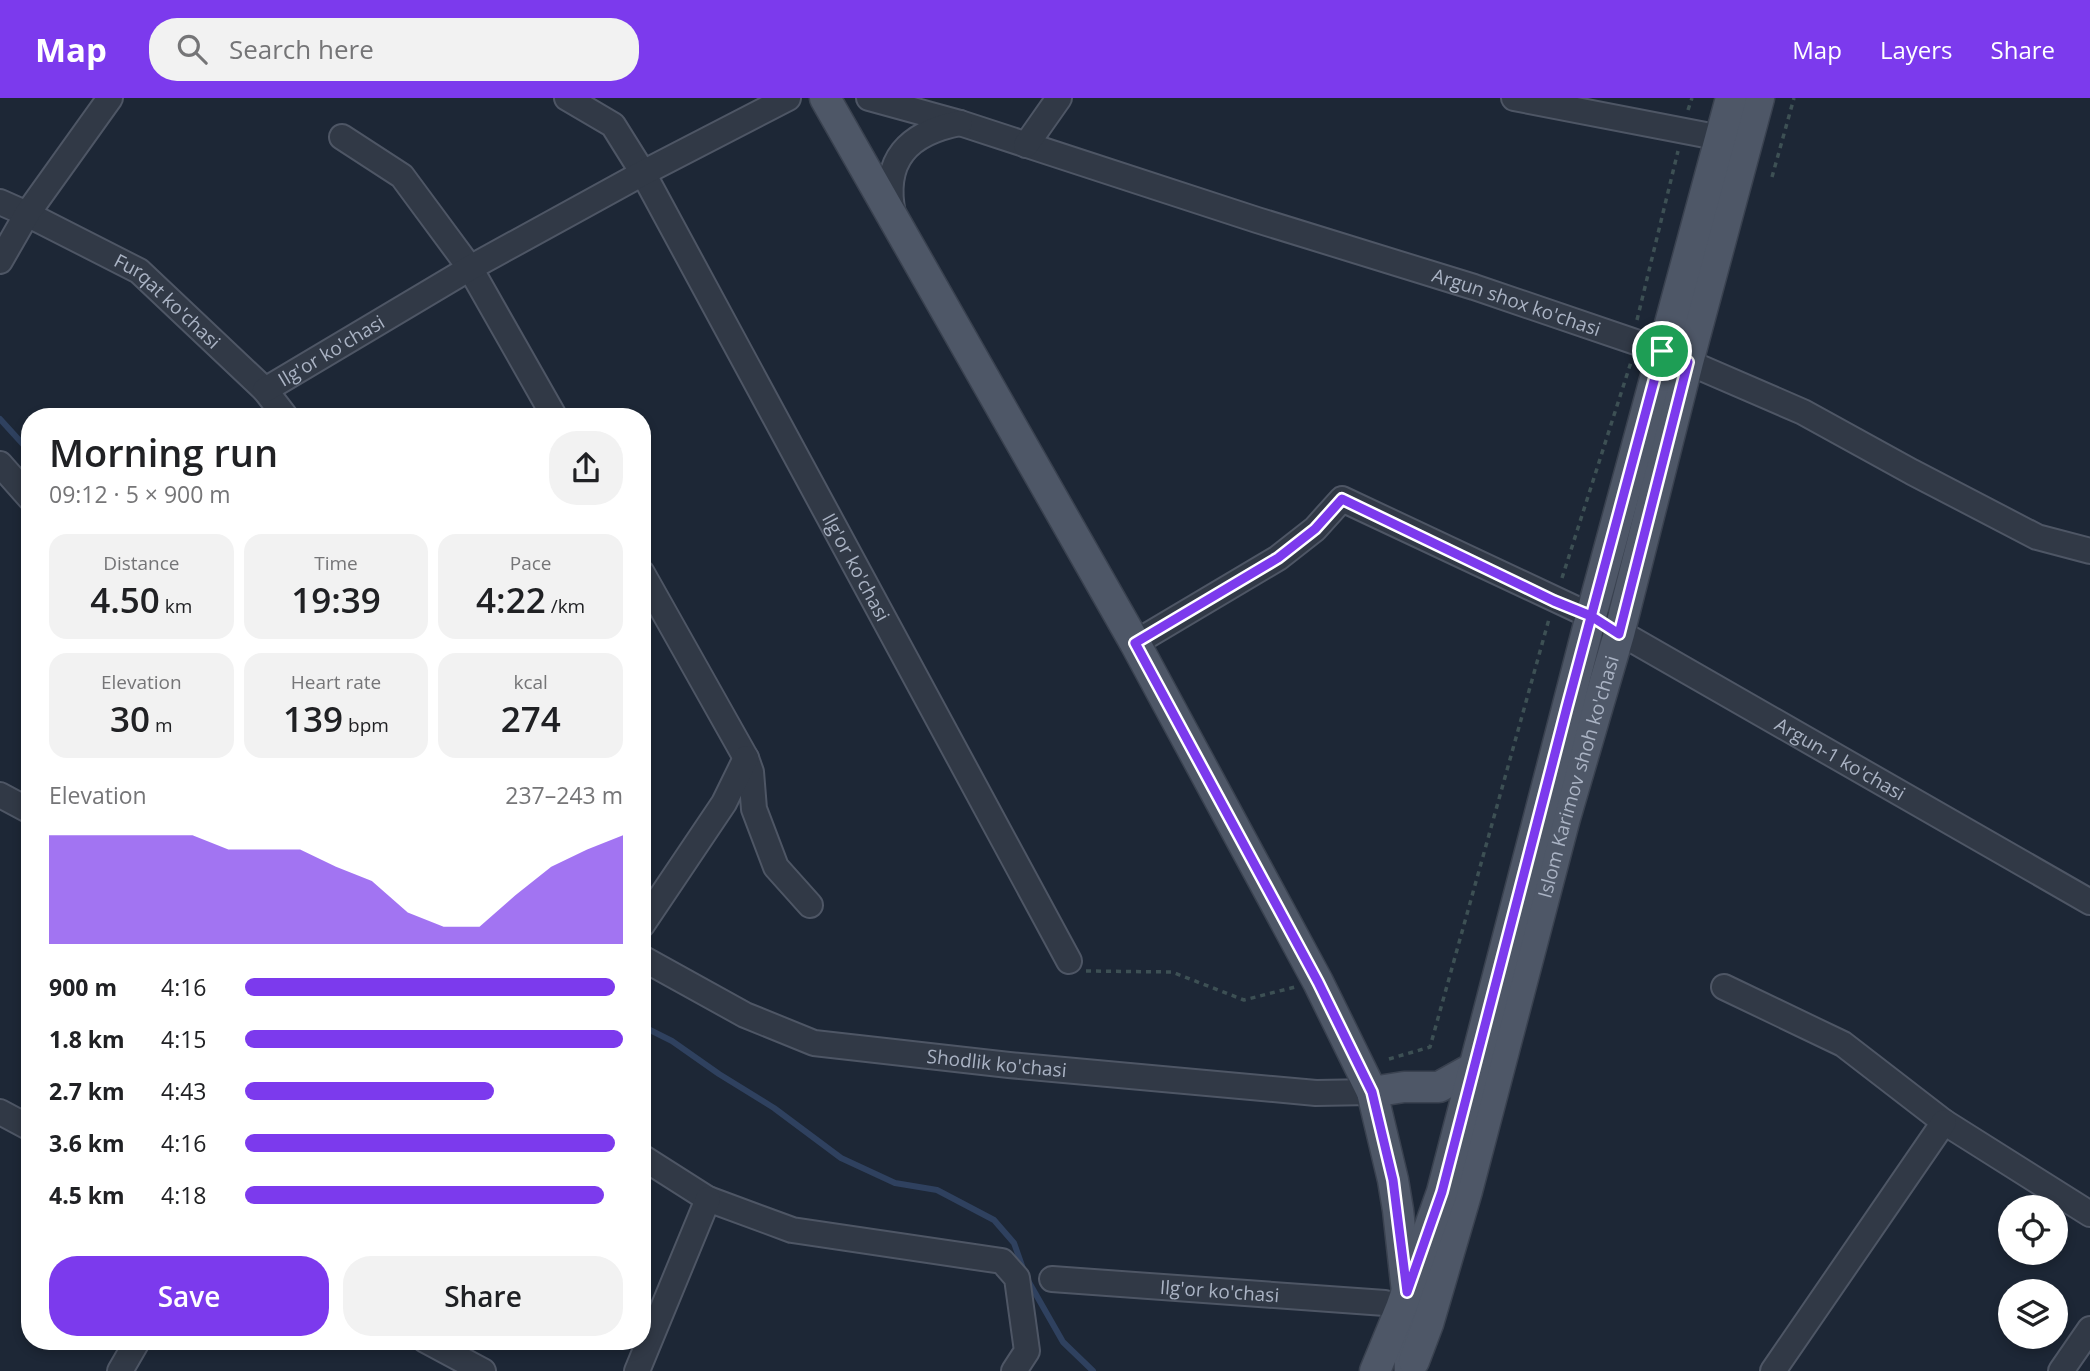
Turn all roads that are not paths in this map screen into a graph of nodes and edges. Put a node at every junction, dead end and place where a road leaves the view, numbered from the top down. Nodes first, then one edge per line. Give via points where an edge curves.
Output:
1 (110, 98) edge
2 (567, 98) edge
3 (788, 98) edge
4 (825, 98) edge
5 (869, 98) edge
6 (1059, 98) edge
7 (1514, 98) edge
8 (1731, 98) edge
9 (1759, 98) edge
10 (960, 123) junction
11 (342, 137) dead end
12 (1721, 138) junction
13 (1026, 145) junction
14 (643, 173) junction
15 (0, 202) edge
16 (27, 214) junction
17 (894, 219) junction
18 (0, 261) edge
19 (470, 268) junction
20 (1675, 357) junction
21 (265, 390) junction
22 (279, 408) edge
23 (549, 408) edge
24 (0, 464) edge
25 (21, 488) edge
26 (2090, 551) edge
27 (651, 589) edge
28 (1591, 616) junction
29 (1619, 634) junction
30 (1135, 643) junction
31 (746, 758) junction
32 (0, 795) edge
33 (21, 806) edge
34 (2090, 902) edge
35 (810, 905) dead end
36 (651, 912) edge
37 (1069, 961) road end
38 (651, 963) edge
39 (1724, 987) dead end
40 (1473, 1068) junction
41 (1372, 1092) junction
42 (0, 1112) edge
43 (1944, 1122) junction
44 (21, 1123) edge
45 (651, 1163) edge
46 (708, 1199) junction
47 (2090, 1214) edge
48 (1052, 1279) dead end
49 (1396, 1297) junction
50 (2090, 1329) edge
51 (651, 1339) edge
52 (132, 1350) edge
53 (443, 1350) edge
54 (647, 1350) edge
55 (1378, 1364) edge
56 (476, 1369) edge
57 (120, 1371) edge
58 (638, 1371) edge
59 (1014, 1371) edge
60 (1410, 1371) edge
61 (1773, 1371) edge
62 (2061, 1371) edge

1 - 16 street
2 - 14 street, Ilg'or ko'chasi via 612,125
3 - 14 street, Ilg'or ko'chasi
4 - 17 main road
5 - 10 street, Argun shox ko'chasi
6 - 13 street
7 - 12 street
8 - 12 main road, Islom Karimov shoh ko'chasi
9 - 20 main road, Islom Karimov shoh ko'chasi
10 - 13 street, Argun shox ko'chasi
10 - 17 street via 915,140 897,161 889,195
11 - 19 street via 401,176
12 - 20 main road, Islom Karimov shoh ko'chasi
13 - 20 street, Argun shox ko'chasi via 1474,287
14 - 19 street, Ilg'or ko'chasi
14 - 37 street, Ilg'or ko'chasi
15 - 16 street, Furqat ko'chasi
16 - 18 street
16 - 21 street, Furqat ko'chasi via 139,271
17 - 30 main road
19 - 21 street, Ilg'or ko'chasi
19 - 23 street
20 - 26 street, Argun shox ko'chasi via 1803,412 2037,537
20 - 28 main road, Islom Karimov shoh ko'chasi
20 - 29 main road, Islom Karimov shoh ko'chasi
21 - 22 street, Furqat ko'chasi
24 - 25 street
27 - 31 street
28 - 29 street, Argun-1 ko'chasi
28 - 30 street, Argun-1 ko'chasi via 1342,499 1315,529 1278,558
28 - 40 main road, Islom Karimov shoh ko'chasi
29 - 34 street, Argun-1 ko'chasi
29 - 60 main road, Islom Karimov shoh ko'chasi via 1565,818 1467,1191
30 - 41 main road via 1318,982
31 - 35 street via 754,809 776,867
31 - 36 street via 724,803
32 - 33 street
38 - 41 street, Shodlik ko'chasi via 746,1015 814,1043 1303,1092
39 - 43 street via 1843,1044
40 - 41 main road via 1439,1087
40 - 49 main road, Islom Karimov shoh ko'chasi via 1442,1192
41 - 49 main road via 1398,1210
42 - 44 street
43 - 47 street
43 - 61 street
45 - 46 street
46 - 51 street
46 - 59 street via 792,1230 1002,1261 1017,1278 1027,1351
48 - 49 street, Ilg'or ko'chasi
49 - 55 main road
49 - 60 main road
50 - 62 street
52 - 57 street
53 - 56 street
54 - 58 street

